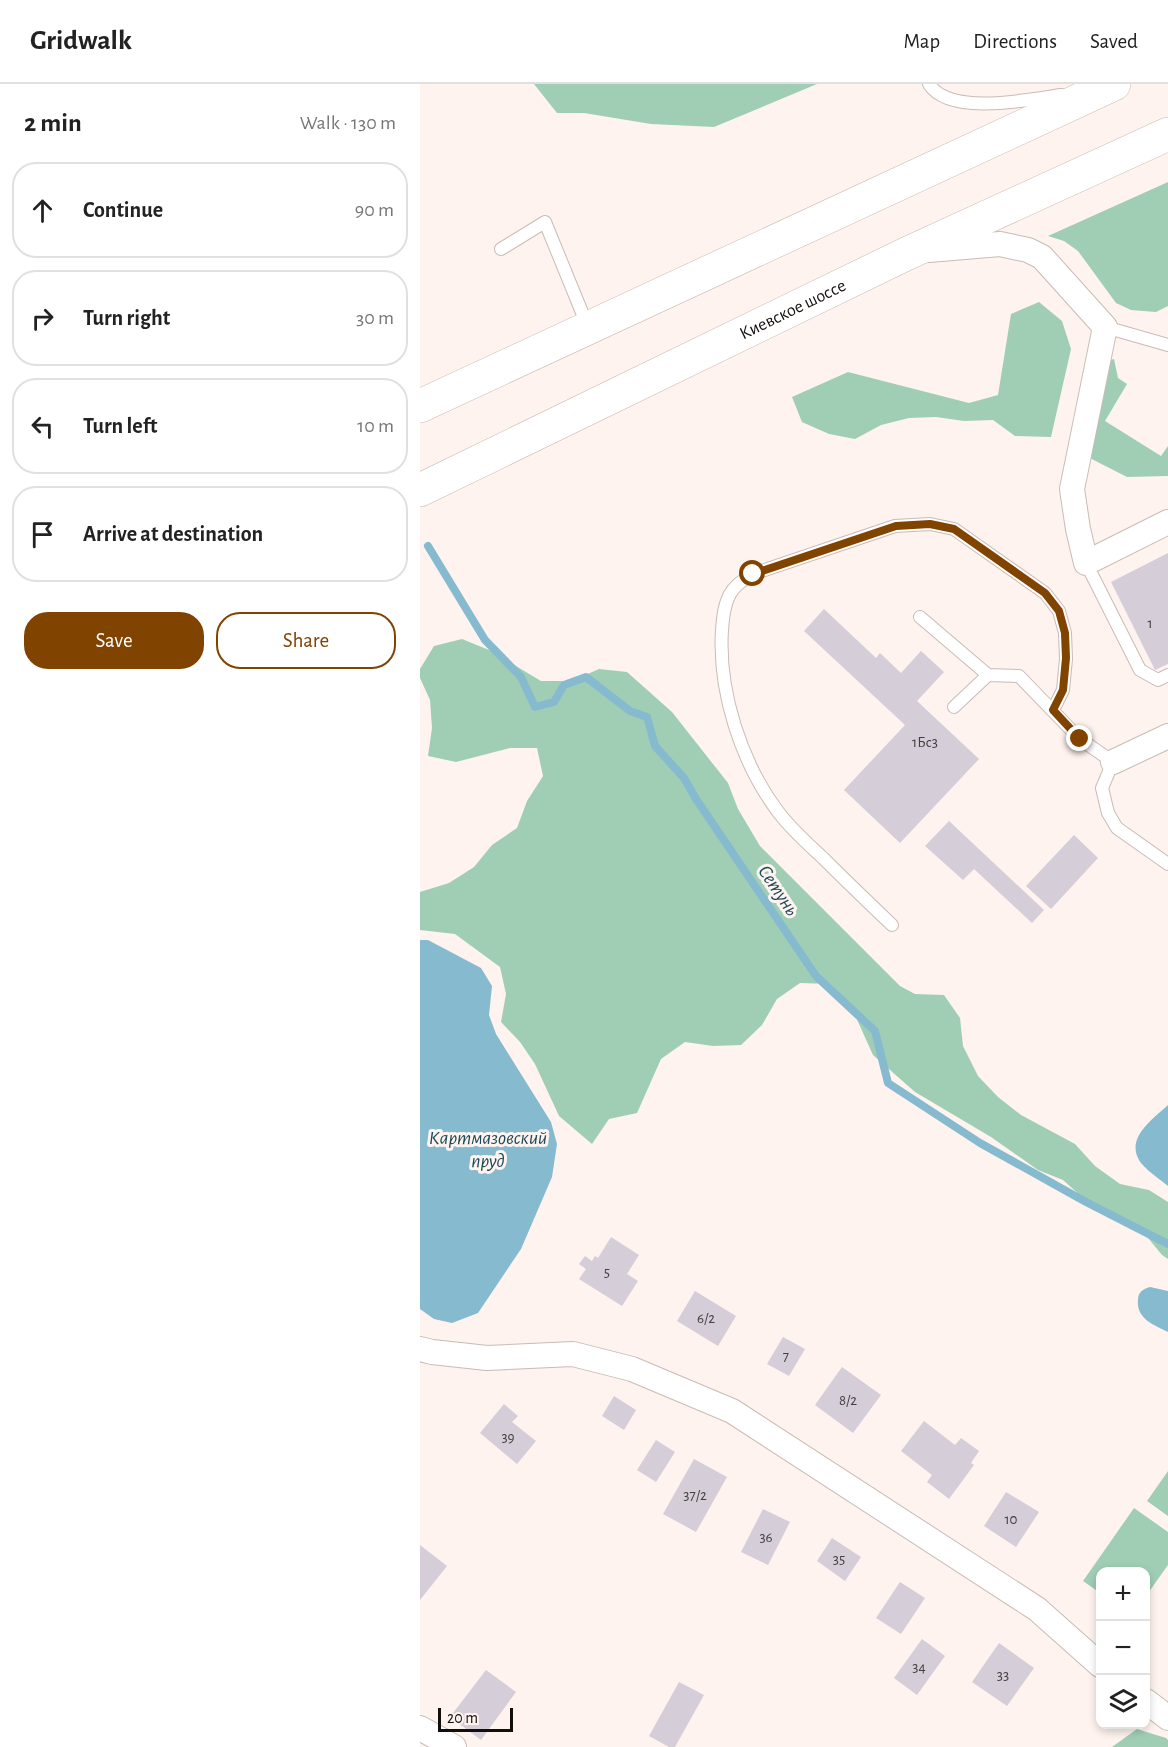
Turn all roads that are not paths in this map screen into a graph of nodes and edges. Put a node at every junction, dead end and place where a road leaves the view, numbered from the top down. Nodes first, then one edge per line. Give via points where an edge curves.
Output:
1 (928, 84) edge
2 (1110, 86) edge
3 (1168, 134) edge
4 (501, 249) dead end
5 (906, 254) junction
6 (1105, 327) junction
7 (588, 328) junction
8 (1168, 345) edge
9 (426, 403) edge
10 (420, 490) edge
11 (1168, 522) edge
12 (1086, 563) junction
13 (921, 617) dead end
14 (988, 675) junction
15 (1168, 675) edge
16 (954, 707) dead end
17 (1053, 710) junction
18 (1168, 736) edge
19 (1113, 762) junction
20 (1168, 864) edge
21 (892, 925) dead end
22 (420, 1349) edge
23 (1096, 1661) edge
24 (1150, 1704) edge
25 (1168, 1718) edge
26 (420, 1728) edge
27 (454, 1747) edge

1 - 2 lane via 949,100 1006,104
2 - 7 highway
3 - 5 highway, Киевское шоссе
4 - 7 lane via 545,222
5 - 6 street via 1000,244 1028,250 1042,257
5 - 10 highway, Киевское шоссе
6 - 8 lane
6 - 12 street via 1072,489
7 - 9 highway
11 - 12 street
12 - 15 lane via 1140,670 1158,680
13 - 14 lane
14 - 16 lane
14 - 17 lane via 1019,676
17 - 19 lane via 1080,739
17 - 21 lane via 1063,690 1066,658 1059,611 1045,593 954,529 930,524 896,526 753,574 730,594 723,613 721,651 727,698 741,743 759,780 794,830
18 - 19 street
19 - 20 lane via 1102,788 1107,813 1117,828
22 - 23 street via 487,1358 573,1354 632,1369 732,1411 1037,1609
24 - 25 street
26 - 27 street

